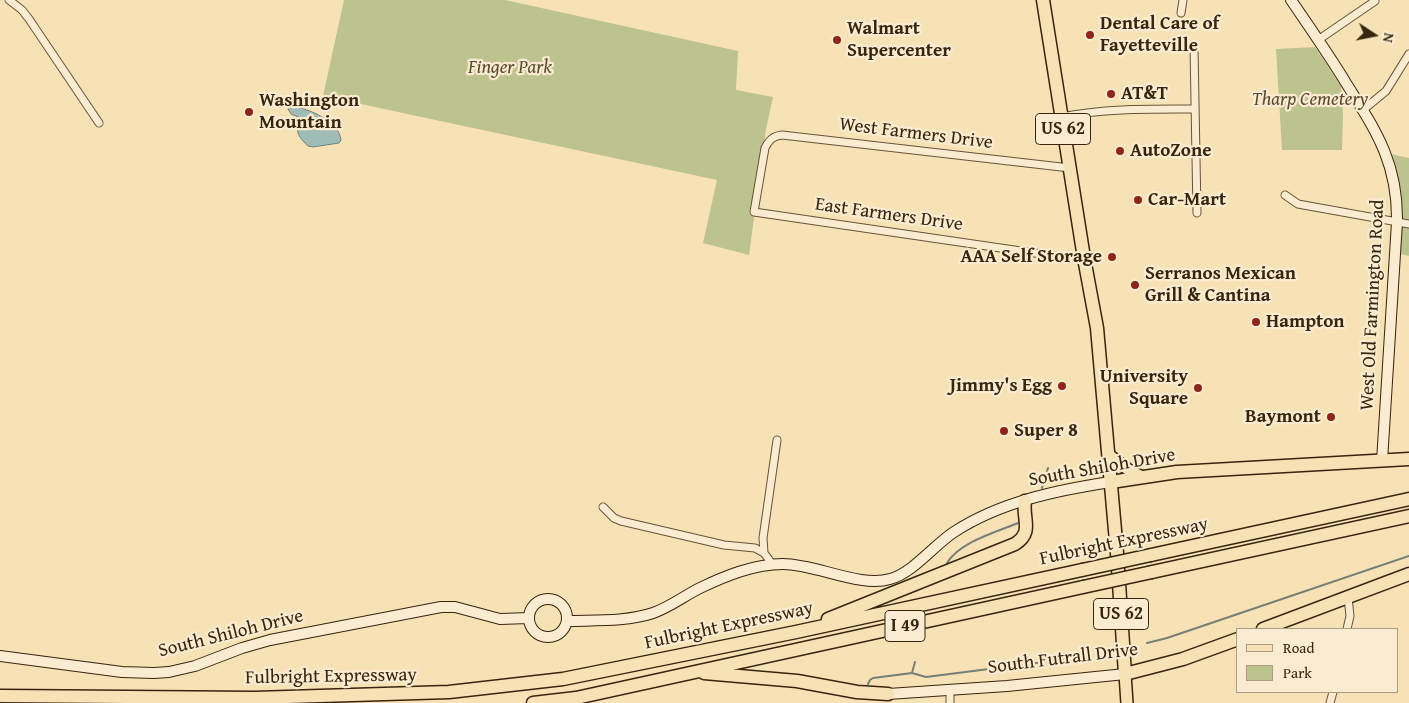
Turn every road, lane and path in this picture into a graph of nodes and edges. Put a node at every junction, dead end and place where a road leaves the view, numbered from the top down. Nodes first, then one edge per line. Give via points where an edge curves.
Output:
1 (9, 0) edge
2 (1043, 0) edge
3 (1183, 0) edge
4 (1291, 0) edge
5 (1375, 1) edge
6 (1181, 13) dead end
7 (1318, 40) junction
8 (1194, 47) dead end
9 (1409, 54) edge
10 (1195, 109) junction
11 (1363, 110) junction
12 (1061, 117) junction
13 (99, 123) dead end
14 (764, 148) joint
15 (1070, 168) junction
16 (1285, 195) dead end
17 (1197, 213) dead end
18 (1397, 222) junction
19 (1409, 224) edge
20 (1084, 258) junction
21 (778, 440) dead end
22 (1109, 455) junction
23 (1409, 459) edge
24 (1382, 461) junction
25 (1142, 477) junction
26 (1111, 482) junction
27 (1409, 499) edge
28 (1025, 501) junction
29 (603, 507) dead end
30 (1409, 516) edge
31 (764, 553) junction
32 (773, 565) junction
33 (1409, 574) edge
34 (1348, 596) junction
35 (529, 618) junction
36 (567, 621) junction
37 (1266, 628) edge
38 (1347, 628) edge
39 (796, 632) junction
40 (1236, 640) edge
41 (0, 656) edge
42 (692, 672) junction
43 (1125, 674) junction
44 (0, 687) edge
45 (950, 690) junction
46 (888, 694) joint
47 (0, 696) edge
48 (44, 696) junction
49 (533, 703) edge
50 (950, 703) edge
51 (1127, 703) edge

1 - 13 street via 29,19
2 - 12 highway, US 62
3 - 6 street
4 - 7 street, West Old Farmington Road
5 - 7 street
7 - 11 street, West Old Farmington Road
8 - 10 street
9 - 11 street via 1386,91
10 - 12 street
10 - 17 street
11 - 18 street, West Old Farmington Road via 1390,164
12 - 15 highway, US 62
14 - 15 street, West Farmers Drive via 769,140 782,135
14 - 20 street, East Farmers Drive via 754,212
15 - 20 highway, US 62
16 - 18 street via 1298,204
18 - 19 street
18 - 24 street, West Old Farmington Road
20 - 22 highway, US 62 via 1097,328
21 - 31 street via 763,538
22 - 25 main road
22 - 26 highway, US 62
23 - 24 highway, South Shiloh Drive
24 - 25 highway, South Shiloh Drive via 1191,471
25 - 26 highway, South Shiloh Drive
26 - 28 street, South Shiloh Drive via 1072,488
26 - 43 highway, US 62
27 - 39 highway, Fulbright Expressway / I 49, bridge
28 - 32 street, South Shiloh Drive via 970,522 892,579 872,581 802,566
28 - 39 highway via 1026,532 1015,544
29 - 31 street via 621,521 710,542 755,548
30 - 42 highway, Fulbright Expressway / I 49, bridge
31 - 32 street
32 - 36 street, South Shiloh Drive via 714,582 652,613 629,618
33 - 34 highway
34 - 37 highway
34 - 38 street
35 - 36 street via 537,634 549,637 560,633
35 - 36 street via 534,606 551,599 566,610
35 - 41 street, South Shiloh Drive via 500,619 455,607 441,607 270,640 169,672 122,672
39 - 48 highway, Fulbright Expressway / I 49 via 563,679 449,692 255,698
40 - 43 highway, South Futrall Drive
42 - 46 highway via 797,681
42 - 49 highway, Fulbright Expressway / I 49 via 576,698
43 - 45 street, South Futrall Drive
43 - 51 main road
44 - 48 highway
45 - 46 street, South Futrall Drive
45 - 50 street
47 - 48 highway, I 49

